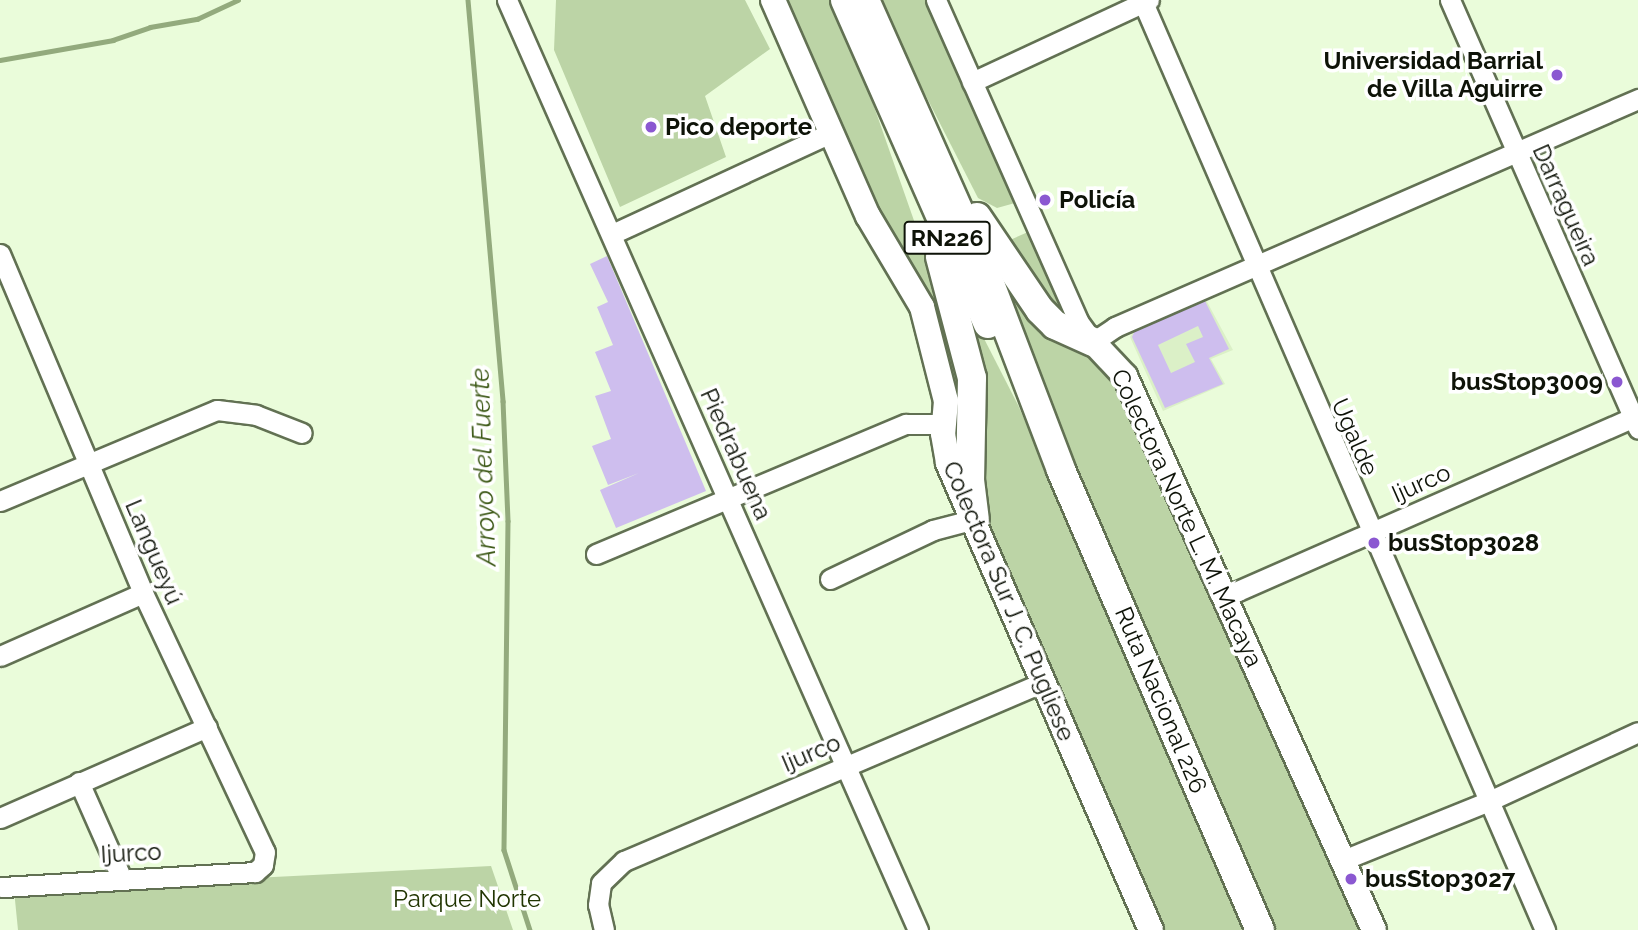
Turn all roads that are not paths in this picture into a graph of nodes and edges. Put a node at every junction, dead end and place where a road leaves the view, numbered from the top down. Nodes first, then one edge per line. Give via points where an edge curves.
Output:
1 (507, 0) edge
2 (773, 0) edge
3 (845, 0) edge
4 (865, 0) edge
5 (936, 0) edge
6 (1450, 0) edge
7 (1144, 1) edge
8 (972, 82) junction
9 (1638, 99) edge
10 (914, 132) junction
11 (831, 133) junction
12 (1516, 151) junction
13 (612, 234) junction
14 (0, 254) edge
15 (1255, 269) junction
16 (1093, 342) junction
17 (1636, 420) edge
18 (944, 424) junction
19 (302, 432) dead end
20 (90, 461) junction
21 (728, 498) junction
22 (0, 501) edge
23 (975, 519) junction
24 (1370, 532) junction
25 (596, 554) dead end
26 (830, 579) dead end
27 (143, 593) junction
28 (1224, 597) junction
29 (0, 656) edge
30 (1043, 682) junction
31 (207, 727) junction
32 (1638, 732) edge
33 (847, 763) junction
34 (79, 782) junction
35 (1489, 801) junction
36 (0, 818) edge
37 (1343, 860) junction
38 (263, 865) joint
39 (121, 877) junction
40 (0, 887) edge
41 (604, 930) edge
42 (918, 930) edge
43 (1152, 930) edge
44 (1260, 930) edge
45 (1374, 930) edge
46 (1545, 930) edge

1 - 13 street, Piedrabuena
2 - 11 main road, Colectora Sur J. C. Pugliese
3 - 10 highway, Ruta Nacional 226 / RN226
4 - 10 highway, Ruta Nacional 226 / RN226
5 - 8 street, Colectora Norte L. M. Macaya
6 - 12 street, Darragueira
7 - 8 street
7 - 15 street, Ugalde
8 - 16 street, Colectora Norte L. M. Macaya via 1078,321
9 - 12 street
10 - 16 highway via 1040,310 1055,325
10 - 23 highway via 971,365
10 - 44 highway, Ruta Nacional 226 / RN226 via 961,270 1061,470
11 - 13 street
11 - 18 main road, Colectora Sur J. C. Pugliese via 876,232 922,307 944,390
12 - 15 street
12 - 17 street, Darragueira
13 - 21 street, Piedrabuena
14 - 20 street, Langueyú
15 - 16 street via 1115,327
15 - 24 street, Ugalde
16 - 28 main road, Colectora Norte L. M. Macaya via 1125,376
17 - 24 street, Ijurco
18 - 21 street via 906,424
18 - 23 main road, Colectora Sur J. C. Pugliese via 948,463
19 - 20 street via 256,415 217,410
20 - 22 street
20 - 27 street, Langueyú
21 - 25 street
21 - 33 street, Piedrabuena
23 - 26 street via 933,530
23 - 30 main road, Colectora Sur J. C. Pugliese
24 - 28 street, Ijurco
24 - 35 street, Ugalde
27 - 29 street
27 - 31 street, Langueyú
28 - 37 main road, Colectora Norte L. M. Macaya
30 - 33 street, Ijurco
30 - 43 main road, Colectora Sur J. C. Pugliese
31 - 34 street
31 - 38 street, Langueyú via 265,852
32 - 35 street
33 - 41 street, Ijurco via 624,860 603,877 598,905
33 - 42 street, Piedrabuena
34 - 36 street
34 - 39 street
35 - 37 street
35 - 46 street, Ugalde
37 - 45 main road, Colectora Norte L. M. Macaya
38 - 39 street, Ijurco via 255,872
39 - 40 street, Ijurco

